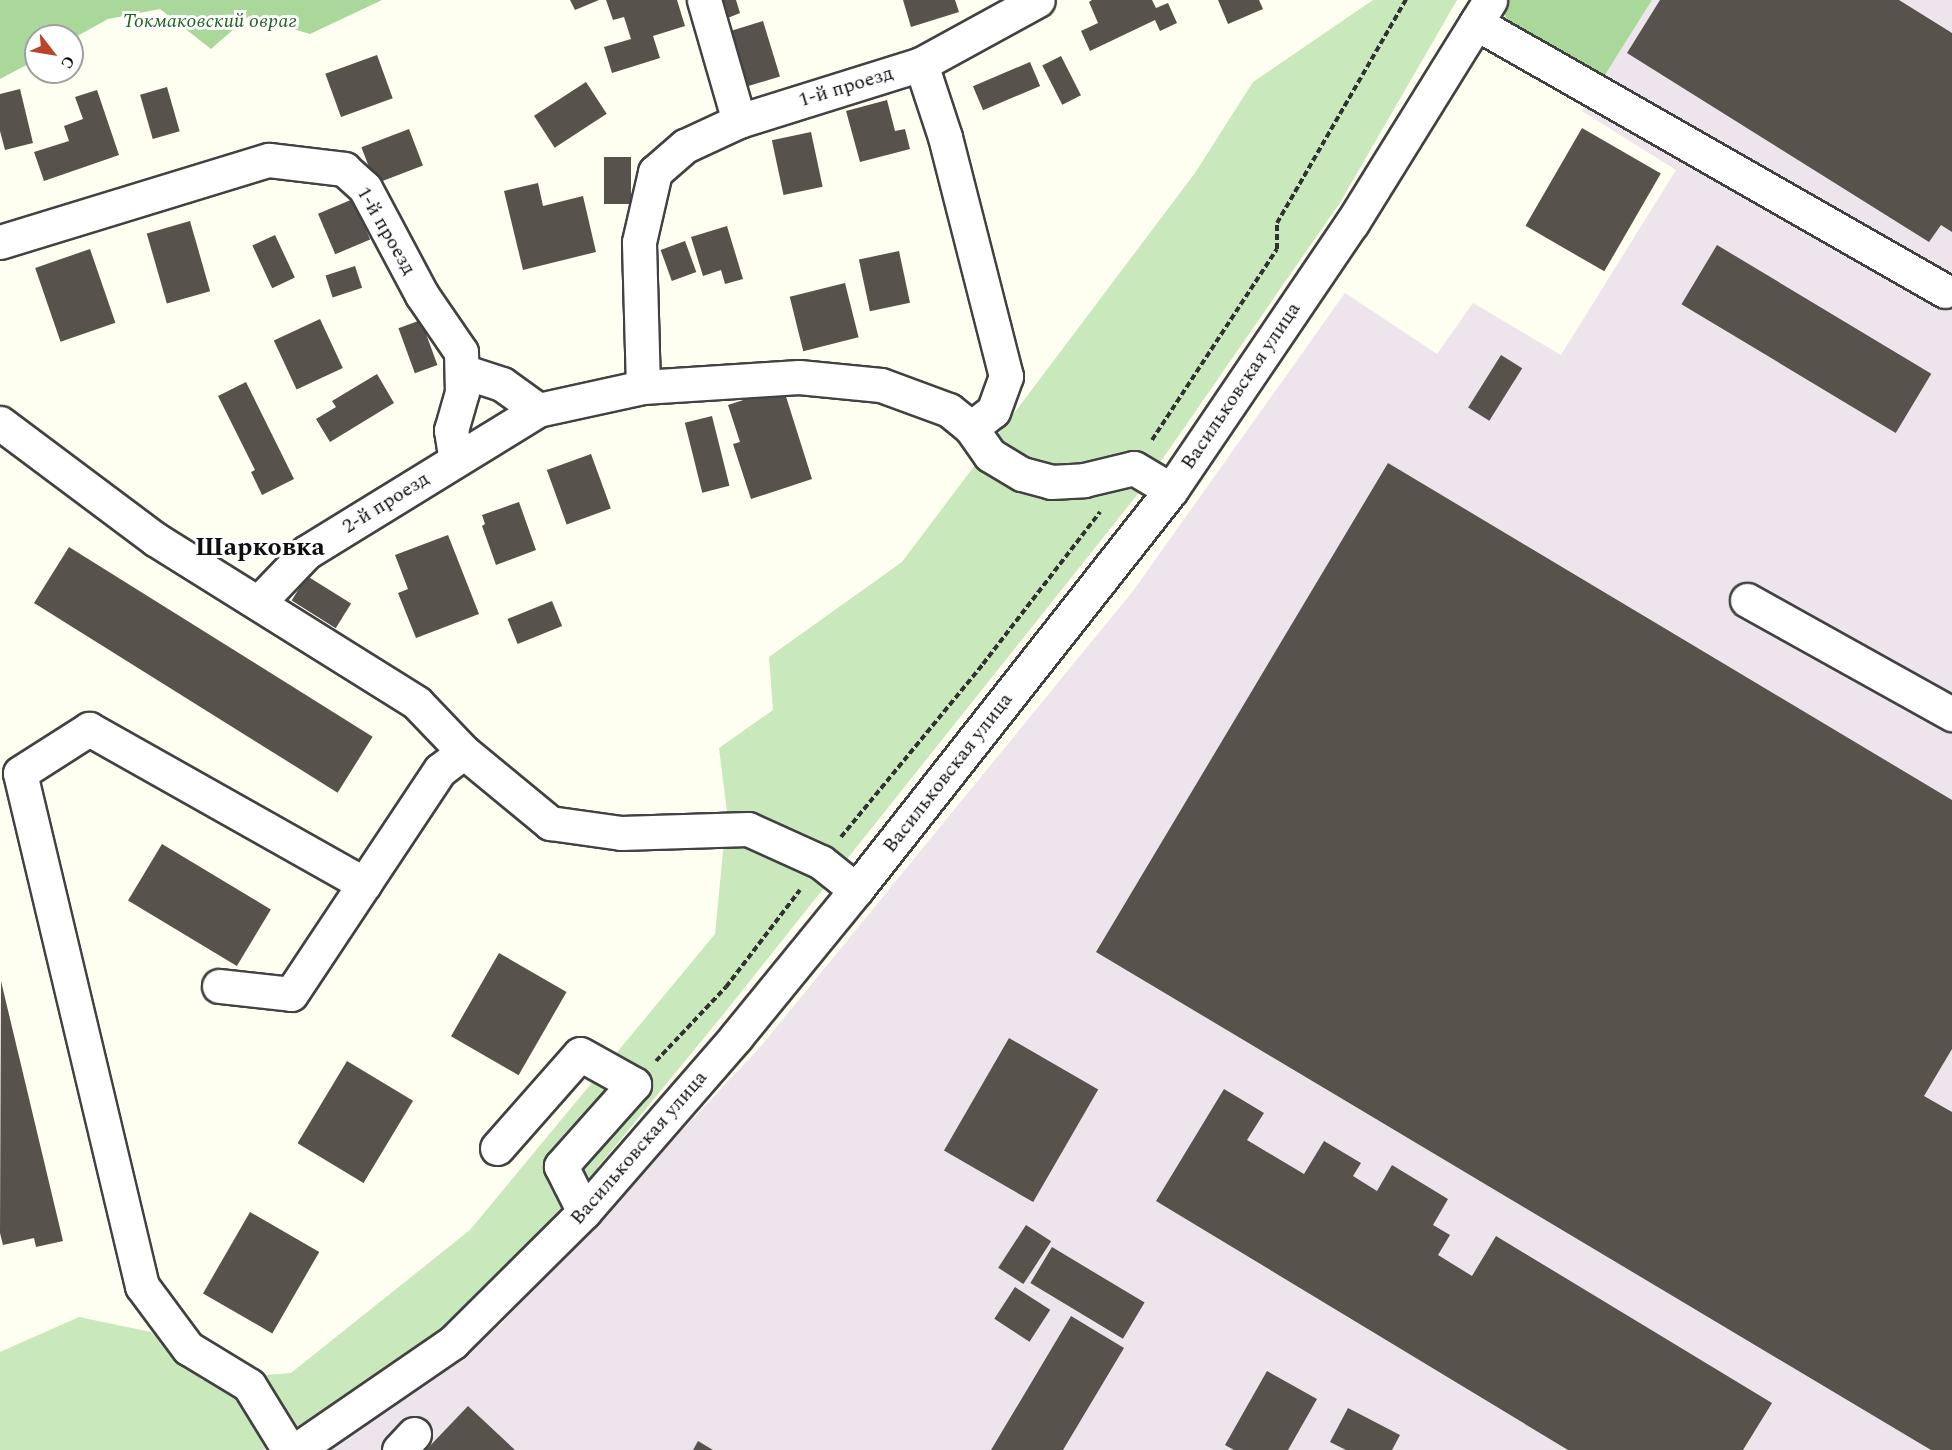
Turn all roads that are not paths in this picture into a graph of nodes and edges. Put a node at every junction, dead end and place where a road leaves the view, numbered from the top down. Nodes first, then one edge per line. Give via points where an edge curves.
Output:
1 (704, 0) edge
2 (1038, 0) edge
3 (1483, 11) edge
4 (921, 64) junction
5 (739, 121) junction
6 (0, 242) edge
7 (1945, 291) dead end
8 (462, 371) junction
9 (643, 387) junction
10 (538, 410) junction
11 (0, 423) edge
12 (971, 428) junction
13 (456, 460) junction
14 (1171, 490) junction
15 (1747, 600) dead end
16 (259, 602) junction
17 (1952, 714) edge
18 (464, 752) junction
19 (364, 884) junction
20 (856, 890) junction
21 (219, 986) dead end
22 (496, 1148) dead end
23 (584, 1212) junction
24 (289, 1450) edge
25 (296, 1450) edge

1 - 5 street
2 - 4 street, 1-й проезд
3 - 7 street
3 - 14 street, Васильковская улица via 1352,223
4 - 5 street, 1-й проезд
4 - 12 street via 945,137 1006,376 993,411
5 - 9 street, 1-й проезд via 685,146 655,172 639,242
6 - 8 street, 1-й проезд via 269,160 344,169 364,188 422,295 461,352
8 - 10 street via 502,384
8 - 13 street, 1-й проезд via 462,392 450,430
9 - 10 street, 2-й проезд
9 - 12 street, 2-й проезд via 799,377 881,385 949,410
10 - 13 street, 2-й проезд
11 - 16 street via 155,539
12 - 14 street, 2-й проезд via 990,455 1022,474 1051,483 1134,468
13 - 16 street, 2-й проезд via 306,552
14 - 20 street, Васильковская улица
15 - 17 street
16 - 18 street via 417,704
18 - 19 street via 440,770
18 - 20 street via 549,824 621,833 748,829 821,862
19 - 21 street via 291,994
19 - 24 street via 89,729 20,773 142,1286 188,1348 249,1385
20 - 23 street, Васильковская улица via 736,1037
22 - 23 street via 580,1054 634,1084 561,1166
23 - 25 street, Васильковская улица via 453,1342

